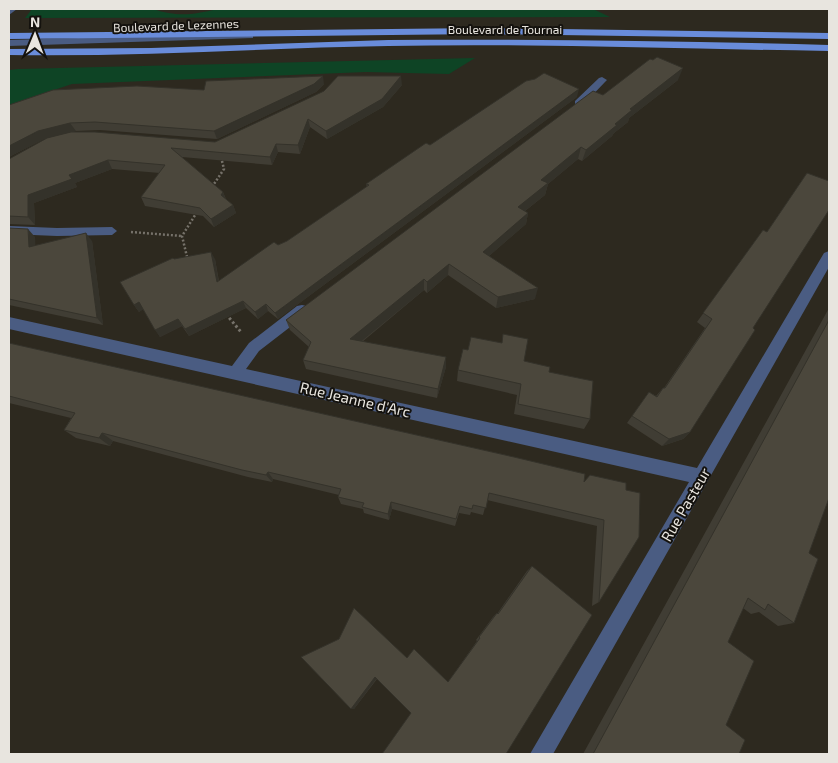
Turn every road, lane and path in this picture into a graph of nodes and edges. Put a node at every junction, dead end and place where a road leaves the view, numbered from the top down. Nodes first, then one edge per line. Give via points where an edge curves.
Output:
1 (13, 9) edge
2 (9, 13) edge
3 (344, 32) junction
4 (184, 34) joint
5 (9, 36) edge
6 (829, 36) edge
7 (9, 43) edge
8 (829, 48) edge
9 (182, 49) joint
10 (9, 52) edge
11 (602, 80) dead end
12 (568, 111) edge
13 (220, 153) edge
14 (208, 194) edge
15 (198, 211) edge
16 (9, 230) edge
17 (112, 231) joint
18 (182, 236) junction
19 (829, 256) edge
20 (189, 265) edge
21 (309, 305) edge
22 (223, 310) edge
23 (9, 323) edge
24 (254, 346) junction
25 (235, 373) junction
26 (702, 477) junction
27 (541, 754) edge

1 - 2 lane
3 - 4 main road, Boulevard de Tournai
3 - 6 main road, Boulevard de Tournai
3 - 7 street, Boulevard de Lezennes
4 - 5 main road, Boulevard de Lezennes
8 - 9 main road, Boulevard de Tournai via 458,42
9 - 10 main road, Boulevard de Lezennes
11 - 12 street
13 - 14 path via 224,169
15 - 18 path
16 - 17 lane
17 - 18 path
18 - 20 path
19 - 26 street, Rue Pasteur
21 - 24 street
22 - 24 path
23 - 25 street, Rue Jeanne d'Arc
24 - 25 street
25 - 26 street, Rue Jeanne d'Arc
26 - 27 street, Rue Pasteur

